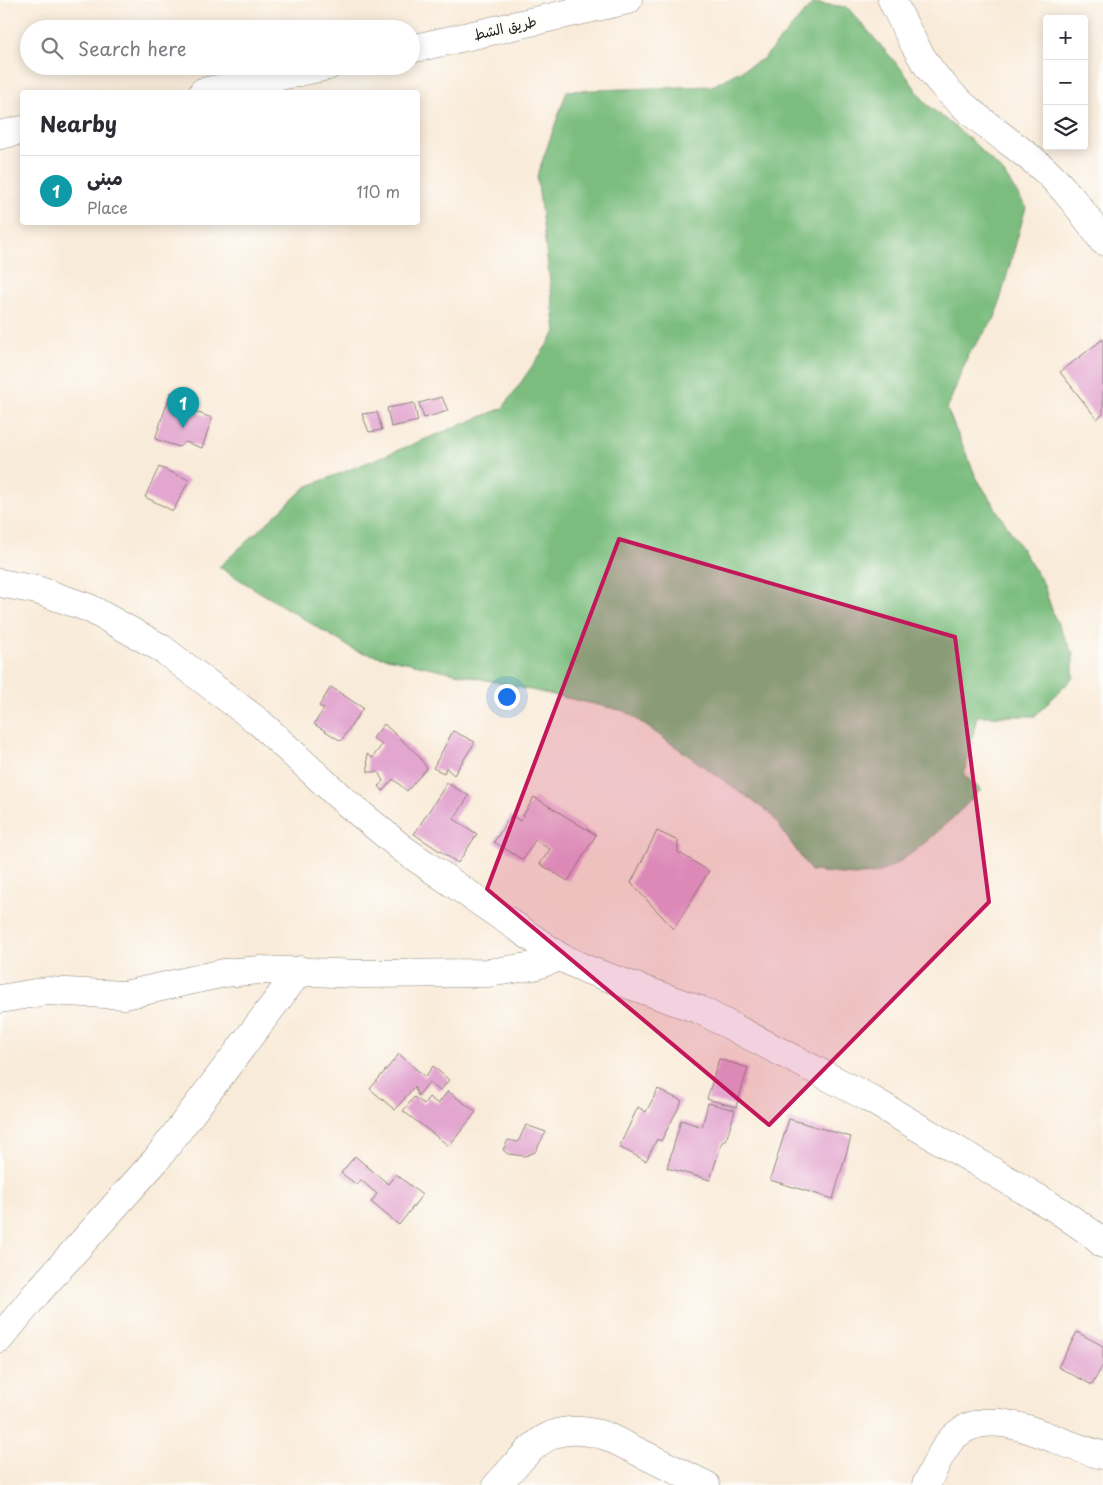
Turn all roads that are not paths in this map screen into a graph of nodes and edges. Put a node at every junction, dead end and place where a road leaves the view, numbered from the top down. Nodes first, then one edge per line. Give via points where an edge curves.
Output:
1 (628, 0) edge
2 (892, 0) edge
3 (420, 47) edge
4 (285, 75) edge
5 (213, 90) edge
6 (20, 130) edge
7 (0, 135) edge
8 (1103, 241) edge
9 (0, 583) edge
10 (560, 957) junction
11 (300, 970) junction
12 (0, 1000) edge
13 (1103, 1244) edge
14 (0, 1338) edge
15 (1103, 1455) edge
16 (497, 1485) edge
17 (706, 1485) edge
18 (926, 1485) edge

1 - 3 street, طريق الشط
2 - 8 street via 916,48 940,82 967,109 1041,167 1085,215
4 - 5 street
6 - 7 street
9 - 10 street via 37,590 89,608 161,648 259,722 396,844
10 - 11 street via 534,966 488,973 361,974
10 - 13 street via 700,1010 859,1093 1058,1210
11 - 12 street via 224,973 125,995 47,991
11 - 14 street via 156,1160
15 - 18 street via 1086,1452 1011,1424 981,1422 968,1426 948,1443
16 - 17 street via 526,1451 542,1439 571,1430 606,1436

